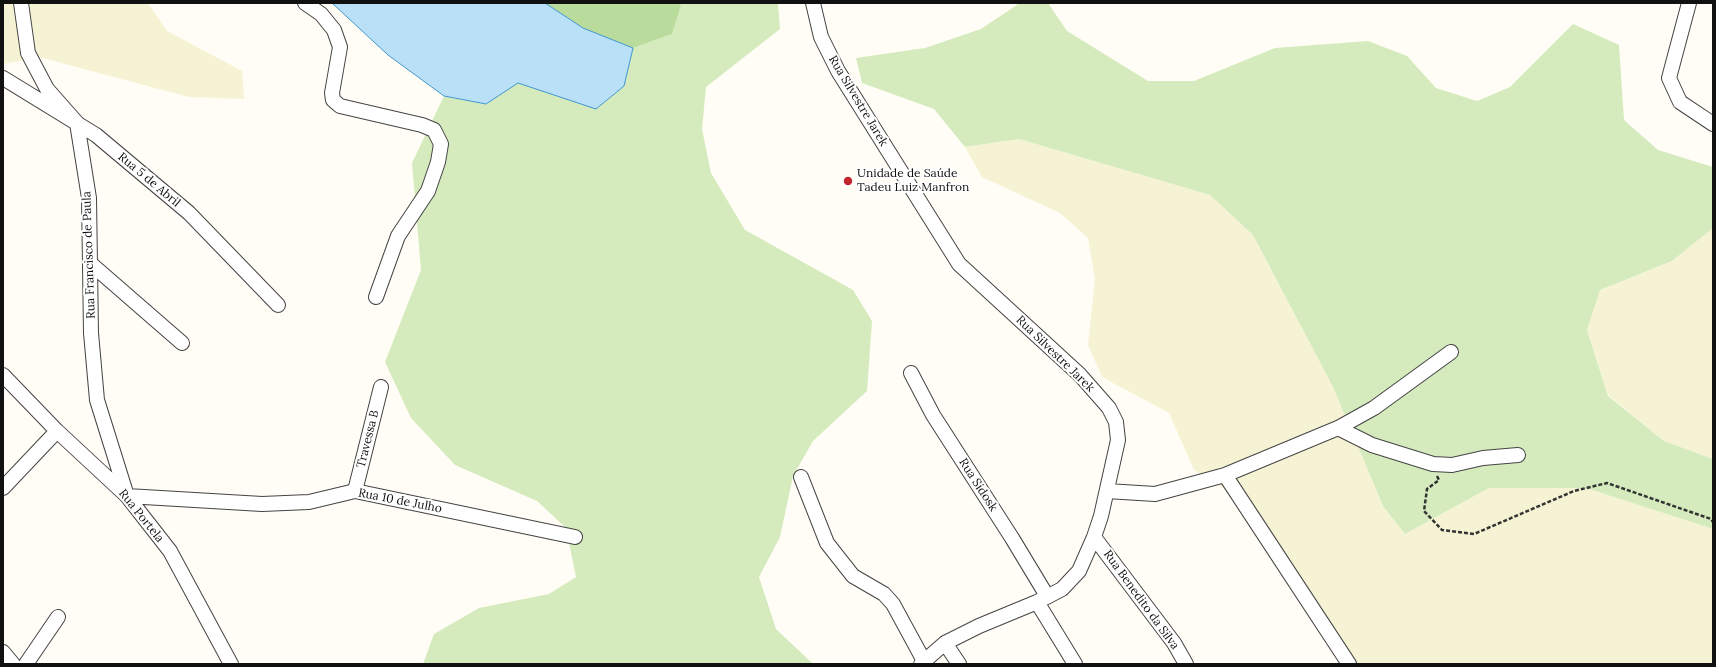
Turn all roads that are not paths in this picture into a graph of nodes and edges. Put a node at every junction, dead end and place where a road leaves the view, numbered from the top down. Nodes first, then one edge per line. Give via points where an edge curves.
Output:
1 (21, 3) edge
2 (305, 3) edge
3 (813, 3) edge
4 (1689, 3) edge
5 (3, 78) edge
6 (77, 123) junction
7 (1713, 124) edge
8 (90, 263) junction
9 (376, 297) dead end
10 (278, 305) dead end
11 (182, 343) dead end
12 (1451, 352) dead end
13 (911, 373) dead end
14 (3, 375) edge
15 (381, 387) dead end
16 (1338, 428) junction
17 (58, 432) junction
18 (1518, 455) dead end
19 (1225, 475) junction
20 (800, 477) dead end
21 (3, 488) edge
22 (355, 491) junction
23 (1107, 491) junction
24 (127, 496) junction
25 (575, 537) dead end
26 (1094, 537) junction
27 (1042, 599) junction
28 (58, 617) dead end
29 (945, 643) junction
30 (3, 652) edge
31 (923, 662) edge
32 (13, 664) edge
33 (26, 664) edge
34 (231, 664) edge
35 (959, 664) edge
36 (1075, 664) edge
37 (1186, 664) edge
38 (1349, 664) edge

1 - 6 street via 28,52 47,89
2 - 9 street via 321,14 334,30 340,47 333,100 340,106 422,125 434,130 441,144 428,191 398,236
3 - 23 street, Rua Silvestre Jarek via 821,37 838,72 959,264 1080,375 1109,408 1116,422 1118,440
4 - 7 street via 1669,78 1680,102
5 - 6 street, Rua 5 de Abril
6 - 8 street, Rua Francisco de Paula via 89,198
6 - 10 street, Rua 5 de Abril via 96,135 188,213
8 - 11 street
8 - 24 street, Rua Francisco de Paula via 91,334 97,400
12 - 16 street via 1374,408
13 - 27 street, Rua Sidosk via 933,415 1012,538
14 - 17 street, Rua Portela
15 - 22 street, Travessa B
16 - 18 street via 1372,445 1433,464 1452,465 1483,458
16 - 19 street
17 - 21 street
17 - 24 street, Rua Portela
19 - 23 street via 1155,494
19 - 38 street
20 - 31 street via 827,543 853,576 884,594 893,604
22 - 24 street, Rua 10 de Julho via 309,502 262,504
22 - 25 street, Rua 10 de Julho
23 - 26 street, Rua Silvestre Jarek
24 - 34 street, Rua Portela via 170,551
26 - 27 street, Rua Silvestre Jarek via 1079,571 1062,589
26 - 37 street, Rua Benedito da Silva via 1174,642
27 - 29 street, Rua Silvestre Jarek
27 - 36 street, Rua Sidosk
28 - 33 street
29 - 31 street, Rua Silvestre Jarek
29 - 35 street
30 - 32 street

